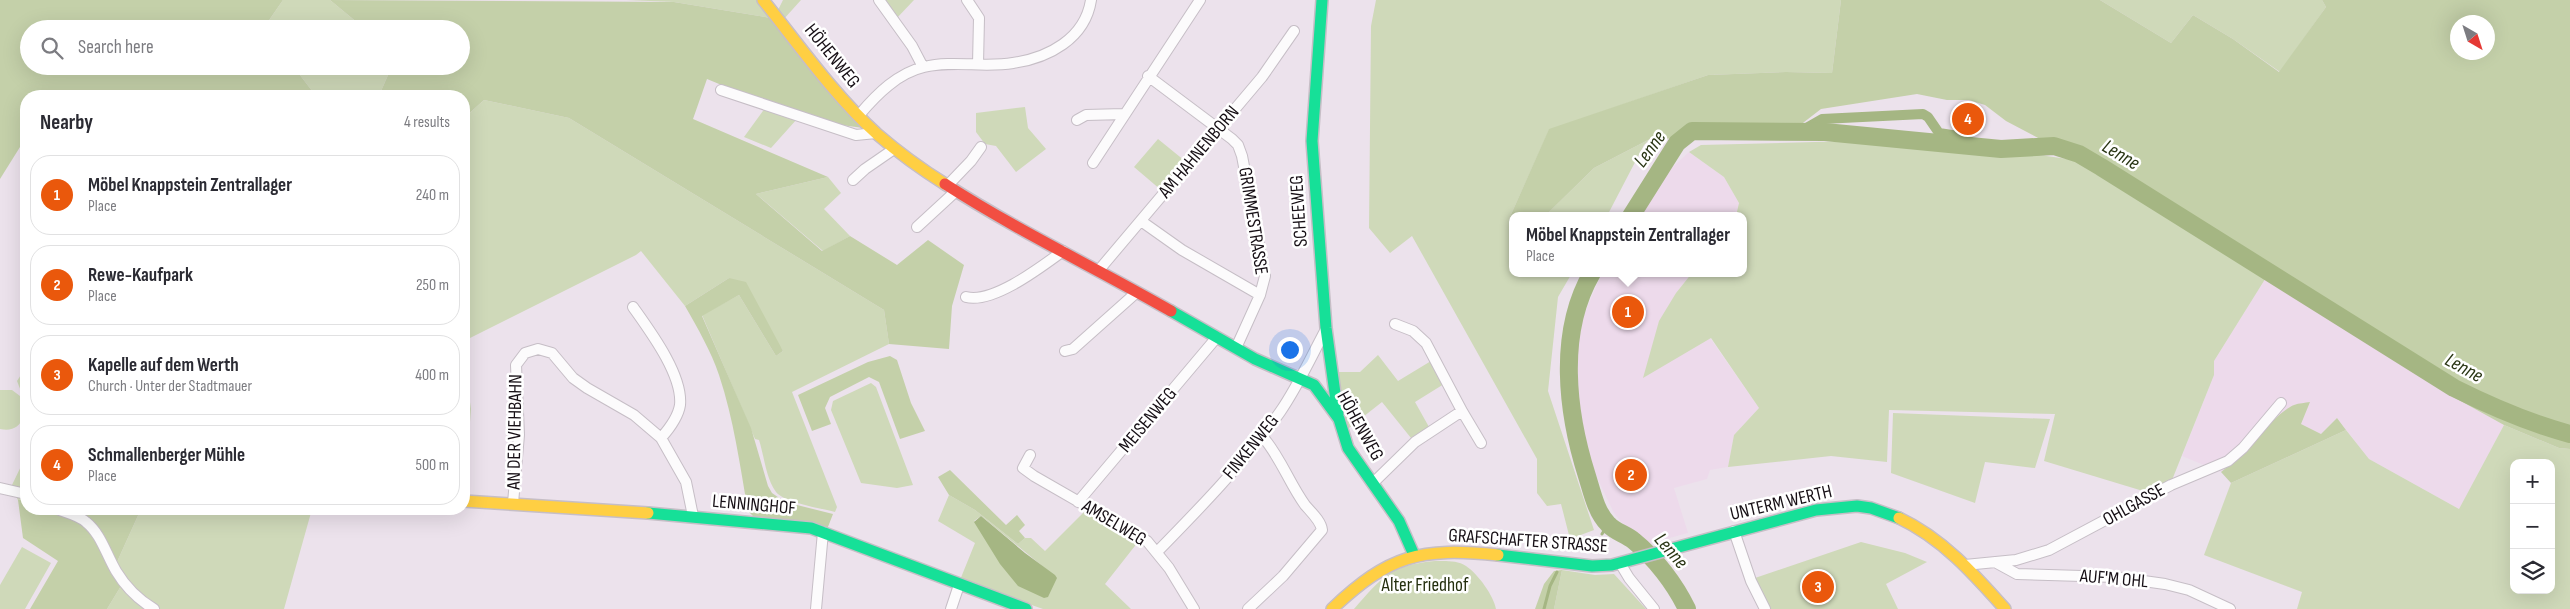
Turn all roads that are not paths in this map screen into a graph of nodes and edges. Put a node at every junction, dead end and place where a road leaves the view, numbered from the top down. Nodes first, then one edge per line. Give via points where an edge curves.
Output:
1 (764, 0) edge
2 (879, 0) edge
3 (967, 0) edge
4 (1091, 0) edge
5 (1200, 0) edge
6 (1322, 0) edge
7 (1294, 31) dead end
8 (978, 64) junction
9 (923, 67) junction
10 (1148, 76) junction
11 (721, 90) dead end
12 (860, 114) junction
13 (1124, 114) junction
14 (1076, 120) dead end
15 (1217, 130) junction
16 (876, 133) junction
17 (981, 147) dead end
18 (894, 149) junction
19 (1093, 163) dead end
20 (853, 180) dead end
21 (951, 189) junction
22 (1141, 221) junction
23 (917, 227) dead end
24 (1063, 251) junction
25 (1099, 270) junction
26 (1137, 292) junction
27 (1260, 295) junction
28 (966, 297) dead end
29 (634, 307) dead end
30 (1395, 324) dead end
31 (1326, 328) junction
32 (1216, 337) junction
33 (1236, 348) junction
34 (1065, 351) dead end
35 (1301, 379) junction
36 (2281, 403) dead end
37 (1462, 411) junction
38 (1339, 419) junction
39 (1262, 436) junction
40 (661, 438) junction
41 (1481, 443) dead end
42 (1030, 456) dead end
43 (1373, 483) junction
44 (0, 488) edge
45 (20, 493) edge
46 (470, 501) edge
47 (1078, 502) junction
48 (513, 503) junction
49 (74, 515) edge
50 (693, 516) junction
51 (1734, 531) junction
52 (823, 532) junction
53 (1157, 552) junction
54 (1414, 555) junction
55 (1625, 562) junction
56 (1995, 562) junction
57 (1965, 564) junction
58 (959, 585) junction
59 (154, 609) edge
60 (816, 609) edge
61 (951, 609) edge
62 (1026, 609) edge
63 (1194, 609) edge
64 (1248, 609) edge
65 (1332, 609) edge
66 (1654, 609) edge
67 (1765, 609) edge
68 (2005, 609) edge
69 (2230, 609) edge

1 - 12 street, HÖHENWEG via 836,90
2 - 9 street
3 - 8 street via 979,18
4 - 8 street via 1079,28 1059,48 1012,63
5 - 10 street
6 - 31 street, SCHEEWEG via 1312,141
7 - 15 street, AM HAHNENBORN via 1270,67
8 - 9 street
9 - 12 street via 890,84
10 - 13 street
10 - 15 street, GRIMMESTRASSE
11 - 16 street via 856,135
12 - 16 street, HÖHENWEG
13 - 14 street via 1086,115
13 - 19 street
15 - 22 street, AM HAHNENBORN
15 - 27 street, GRIMMESTRASSE via 1238,146 1242,156 1265,268
16 - 18 street, HÖHENWEG
17 - 21 street
18 - 20 street
18 - 21 street, HÖHENWEG
21 - 23 street
21 - 24 street, HÖHENWEG via 996,217
22 - 25 street, AM HAHNENBORN
22 - 27 street via 1182,250
24 - 25 street, HÖHENWEG
24 - 28 street via 1011,284 978,298
25 - 26 street, HÖHENWEG
26 - 32 street, HÖHENWEG
26 - 34 street via 1074,349
27 - 33 street, GRIMMESTRASSE
29 - 40 street via 667,362 679,393 677,414
30 - 37 street via 1413,331 1426,343
31 - 35 street, FINKENWEG
31 - 38 street, SCHEEWEG
32 - 33 street, HÖHENWEG
32 - 47 street, MEISENWEG
33 - 35 street, HÖHENWEG
35 - 38 street, HÖHENWEG via 1319,390
35 - 39 street, FINKENWEG
36 - 56 street, OHLGASSE via 2228,461 2171,485 2057,547 2028,557
37 - 41 street
37 - 43 street via 1415,442
38 - 43 street, HÖHENWEG via 1348,448
39 - 53 street, FINKENWEG via 1213,494
39 - 64 street via 1322,530 1283,576
40 - 48 street, AN DER VIEHBAHN via 634,415 573,378 552,353 545,350 525,353 516,365 518,435
40 - 50 street, AN DER VIEHBAHN via 686,482
42 - 47 street, AMSELWEG via 1023,468
43 - 54 street, HÖHENWEG via 1399,521
44 - 45 street
46 - 48 street, LENNINGHOF
47 - 53 street, AMSELWEG via 1147,541
48 - 50 street, LENNINGHOF
49 - 59 street via 91,526 120,578
50 - 52 street, LENNINGHOF via 798,526
51 - 55 street, UNTERM WERTH
51 - 57 street, UNTERM WERTH via 1808,511 1835,507 1870,508 1920,530
51 - 67 street via 1751,581
52 - 58 street, LENNINGHOF
52 - 60 street
53 - 63 street, AMSELWEG
54 - 55 street, GRAFSCHAFTER STRASSE via 1455,551 1570,564 1602,566
54 - 65 street, GRAFSCHAFTER STRASSE via 1378,570
55 - 66 street via 1629,578
56 - 57 street, OHLGASSE
56 - 69 street, AUF'M OHL via 2017,574 2115,577 2164,584 2189,590
57 - 68 street, UNTERM WERTH
58 - 61 street
58 - 62 street, LENNINGHOF

